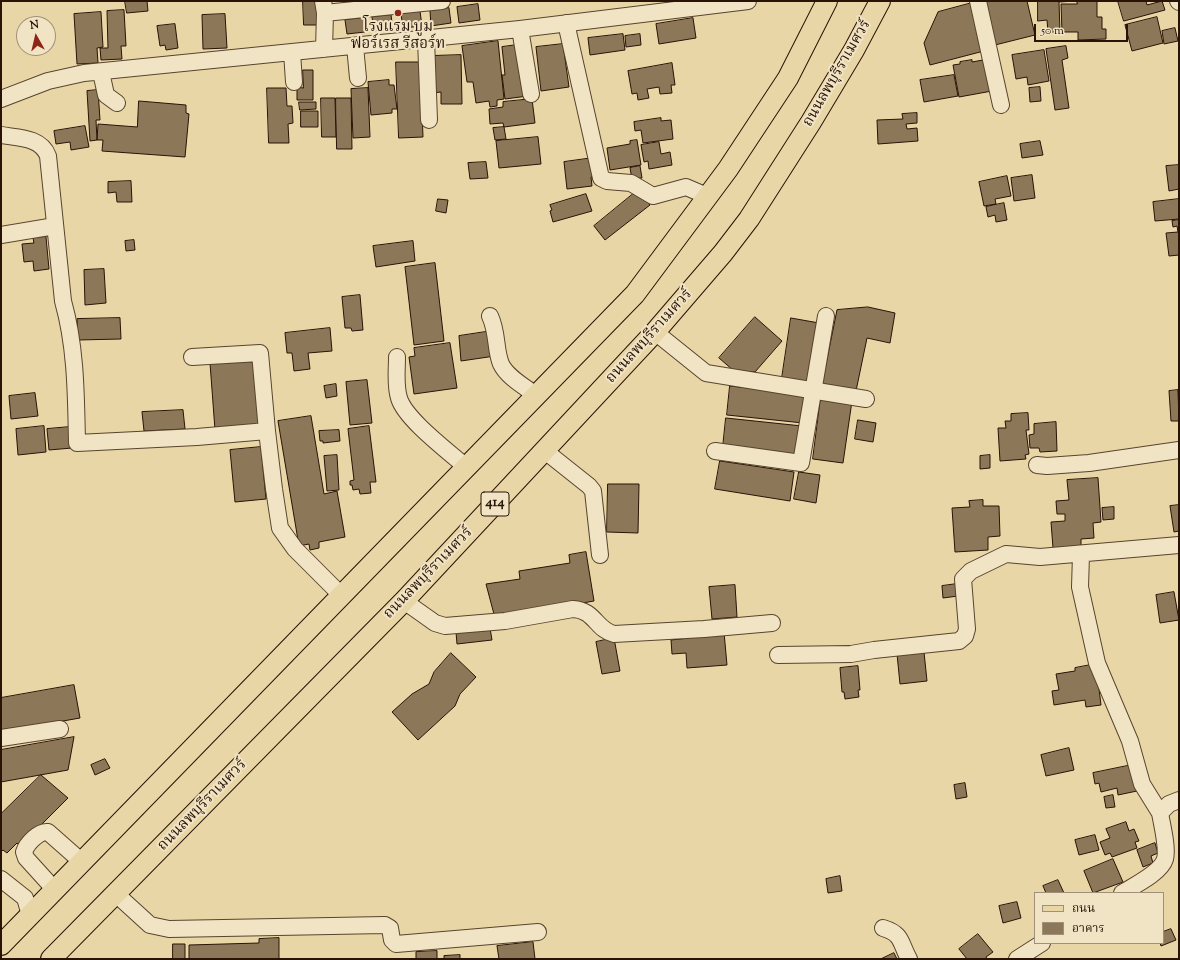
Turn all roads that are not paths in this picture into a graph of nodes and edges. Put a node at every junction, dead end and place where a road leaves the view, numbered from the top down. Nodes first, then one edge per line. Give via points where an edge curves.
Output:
1 (442, 1) edge
2 (748, 1) edge
3 (827, 1) edge
4 (880, 1) edge
5 (978, 1) edge
6 (324, 7) edge
7 (566, 23) junction
8 (520, 29) junction
9 (426, 39) junction
10 (356, 46) junction
11 (324, 49) junction
12 (292, 52) junction
13 (101, 72) junction
14 (358, 78) dead end
15 (294, 82) dead end
16 (531, 94) dead end
17 (1, 99) edge
18 (117, 103) dead end
19 (1001, 105) dead end
20 (429, 120) dead end
21 (1, 136) edge
22 (707, 196) junction
23 (55, 226) junction
24 (1, 235) edge
25 (490, 316) dead end
26 (826, 316) dead end
27 (655, 332) junction
28 (192, 357) dead end
29 (397, 357) dead end
30 (814, 391) junction
31 (536, 395) junction
32 (866, 399) dead end
33 (267, 431) junction
34 (1179, 450) edge
35 (545, 451) junction
36 (715, 451) dead end
37 (1037, 465) dead end
38 (466, 467) junction
39 (1179, 545) edge
40 (600, 555) dead end
41 (1081, 555) junction
42 (342, 596) junction
43 (404, 601) junction
44 (772, 622) dead end
45 (778, 655) dead end
46 (60, 729) dead end
47 (1, 738) edge
48 (1179, 800) edge
49 (1160, 813) junction
50 (82, 862) junction
51 (1, 879) edge
52 (55, 890) junction
53 (1124, 892) edge
54 (116, 894) junction
55 (30, 915) junction
56 (883, 928) dead end
57 (538, 932) dead end
58 (1, 944) edge
59 (1040, 944) edge
60 (56, 957) edge
61 (909, 959) edge
62 (1017, 959) edge

1 - 6 street
2 - 7 street
3 - 22 main road via 788,78 728,169
4 - 27 main road, ถนนลพบุรีราเมศวร์ / 414 via 812,122 749,219
5 - 19 street
6 - 11 street
7 - 8 street
7 - 22 street via 601,178 631,183 653,196 686,187
8 - 9 street
8 - 16 street
9 - 10 street
9 - 20 street
10 - 11 street
10 - 14 street
11 - 12 street
12 - 13 street
12 - 15 street
13 - 17 street via 48,81
13 - 18 street via 106,95
21 - 23 street via 40,144 46,151
22 - 31 main road via 635,294
23 - 24 street
23 - 33 street via 63,301 69,320 73,352 77,443
25 - 31 street via 496,331 502,365
26 - 30 street
27 - 30 street via 706,373
27 - 35 main road, ถนนลพบุรีราเมศวร์ / 414
28 - 33 street via 260,353
29 - 38 street via 397,388 402,404 413,419
30 - 32 street
30 - 36 street via 801,464
31 - 38 main road
33 - 42 street via 280,528 292,545
34 - 37 street via 1081,464
35 - 40 street via 593,491
35 - 43 main road, ถนนลพบุรีราเมศวร์ / 414
38 - 42 main road
39 - 41 street
41 - 45 street via 1040,557 1006,554 971,571 964,576 962,582 967,629 959,641 851,654
41 - 49 street via 1080,587 1097,663 1130,741 1142,784
42 - 50 main road
43 - 44 street via 434,623 445,626 505,621 573,608 589,613 603,629 614,634
43 - 54 main road, ถนนลพบุรีราเมศวร์ / 414
46 - 47 street
48 - 49 street via 1169,804
49 - 53 street via 1166,853 1162,865
50 - 52 main road
50 - 52 street via 48,832 40,833 27,846 24,852 26,858
51 - 55 street via 25,898
52 - 55 main road
54 - 57 street via 150,925 169,929 385,925 390,928 392,940 396,944
54 - 60 main road, ถนนลพบุรีราเมศวร์ / 414
55 - 58 main road
56 - 61 street via 900,938
59 - 62 street

